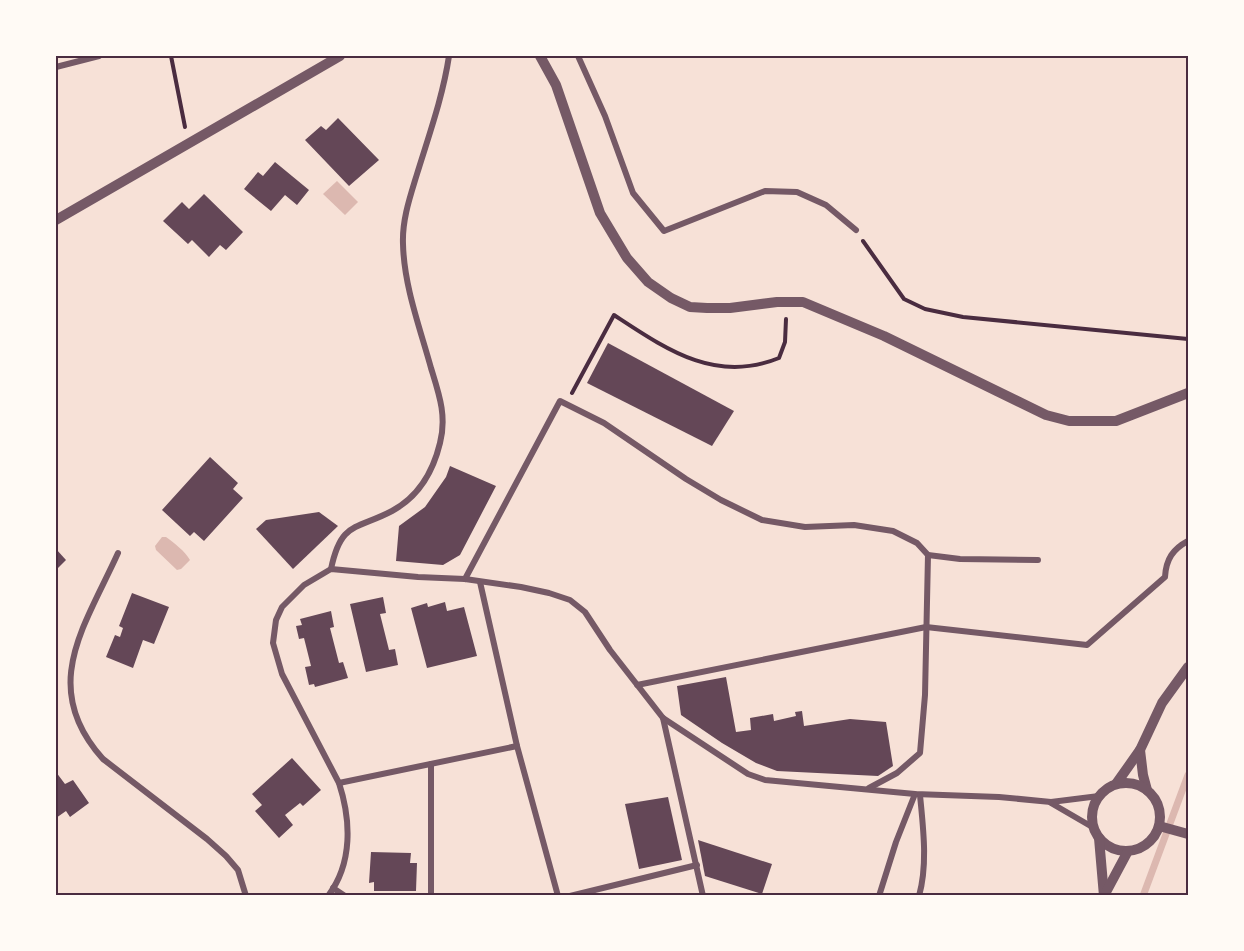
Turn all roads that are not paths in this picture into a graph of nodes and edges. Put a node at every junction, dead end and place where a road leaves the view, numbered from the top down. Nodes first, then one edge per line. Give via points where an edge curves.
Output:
1 (99, 56) edge
2 (340, 56) edge
3 (449, 56) edge
4 (540, 56) edge
5 (578, 56) edge
6 (56, 67) edge
7 (56, 220) edge
8 (856, 230) road end
9 (1188, 393) edge
10 (1188, 541) edge
11 (118, 553) dead end
12 (928, 555) junction
13 (1038, 560) dead end
14 (331, 569) junction
15 (465, 579) junction
16 (480, 582) junction
17 (926, 627) junction
18 (1188, 667) edge
19 (637, 685) junction
20 (663, 718) junction
21 (517, 746) junction
22 (1140, 750) junction
23 (431, 764) junction
24 (339, 783) junction
25 (1116, 784) junction
26 (868, 789) junction
27 (1147, 790) junction
28 (918, 794) junction
29 (1099, 796) junction
30 (1051, 802) junction
31 (1159, 826) junction
32 (1096, 833) junction
33 (1188, 834) edge
34 (1128, 851) junction
35 (697, 865) junction
36 (333, 888) junction
37 (1104, 895) edge
38 (246, 896) edge
39 (328, 896) edge
40 (345, 896) edge
41 (431, 896) edge
42 (558, 896) edge
43 (570, 896) edge
44 (703, 896) edge
45 (879, 896) edge
46 (919, 896) edge

1 - 6 street
2 - 7 street
3 - 14 street via 408,202 403,244 415,308 442,401 444,426 440,444 418,490 392,511 350,530 335,550
4 - 9 street via 556,85 600,213 627,258 648,282 671,298 690,307 707,308 803,302 884,336 1046,415 1069,421 1116,421
5 - 8 street via 633,193 664,231 765,191 797,192 826,206
10 - 17 street via 1170,556 1164,577 1087,645
11 - 38 street via 75,649 69,689 80,727 103,759 226,856 238,870
12 - 13 street
12 - 15 street via 917,543 893,531 854,525 805,527 762,520 703,490 604,423 563,403
12 - 17 street
14 - 15 street
14 - 24 street via 304,585 282,607 273,643 282,674
15 - 16 street
16 - 19 street via 570,600 585,612
16 - 21 street
17 - 19 street
17 - 26 street via 920,753 897,773
18 - 22 street via 1162,703
19 - 20 street
20 - 26 street via 748,774 765,780
20 - 35 street
21 - 23 street
21 - 42 street
22 - 25 street
22 - 27 street
23 - 24 street
23 - 41 street
24 - 36 street via 344,797 347,854
25 - 27 street via 1132,784
25 - 29 street
26 - 28 street
27 - 31 street via 1157,803
28 - 30 street
28 - 45 street via 896,842
28 - 46 street via 923,826 923,882
29 - 30 street
29 - 32 street via 1093,811
30 - 32 street
31 - 33 street
31 - 34 street via 1142,846
32 - 34 street via 1111,848
32 - 37 street
34 - 37 street
35 - 43 street
35 - 44 street
36 - 39 street
36 - 40 street

